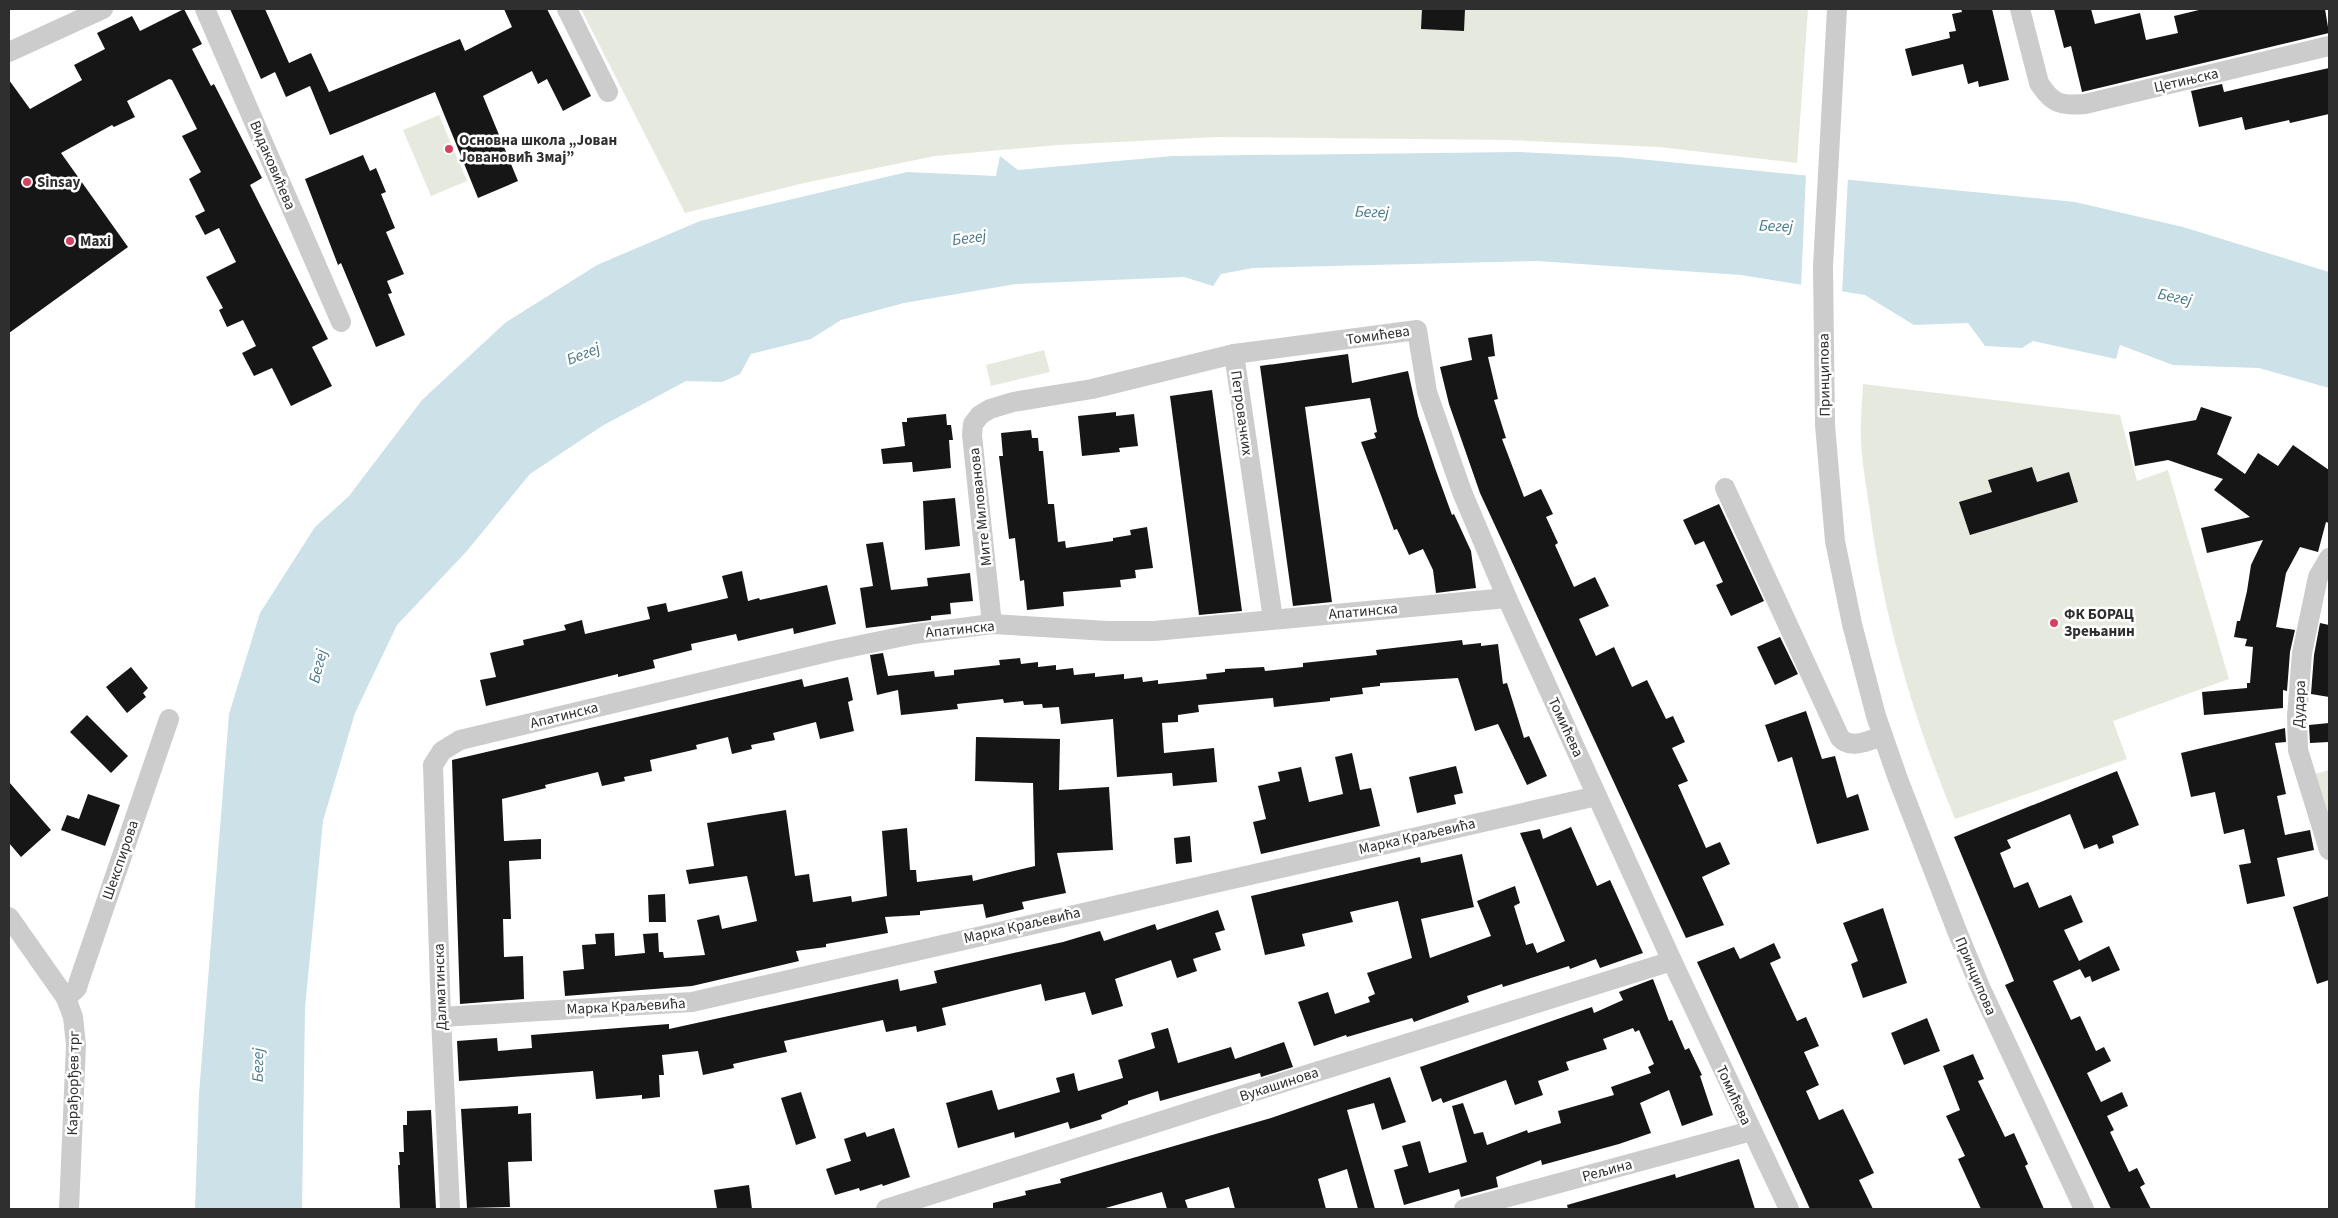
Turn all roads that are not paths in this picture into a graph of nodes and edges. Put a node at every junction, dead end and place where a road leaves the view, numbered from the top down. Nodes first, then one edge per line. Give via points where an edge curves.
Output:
1 (103, 9) edge
2 (205, 9) edge
3 (567, 9) edge
4 (1838, 9) edge
5 (2020, 9) edge
6 (2329, 46) edge
7 (9, 52) edge
8 (608, 92) dead end
9 (341, 322) dead end
10 (1234, 354) junction
11 (1000, 406) joint
12 (1725, 488) dead end
13 (2329, 558) edge
14 (1507, 598) junction
15 (1272, 619) junction
16 (992, 624) junction
17 (168, 720) dead end
18 (1883, 736) junction
19 (433, 764) joint
20 (1597, 796) junction
21 (2329, 850) edge
22 (9, 917) edge
23 (1672, 961) junction
24 (66, 998) junction
25 (441, 1017) junction
26 (1751, 1131) junction
27 (69, 1209) edge
28 (450, 1209) edge
29 (886, 1209) edge
30 (1464, 1209) edge
31 (1789, 1209) edge
32 (2084, 1209) edge

1 - 7 street
2 - 9 street, Видаковићева
3 - 8 street
4 - 18 street, Принципова via 1823,266 1824,425 1835,541 1852,624
5 - 6 street, Цетињска via 2034,69 2045,93 2065,105 2085,104
10 - 11 street, Петровачких via 1092,389
10 - 14 street, Томићева via 1417,330 1427,392 1441,434
10 - 15 street, Петровачких
11 - 16 street, Мите Милованова via 980,415 972,429
12 - 18 street via 1840,738 1852,745
13 - 21 street, Дудара via 2318,578 2302,652 2297,716 2298,750
14 - 15 street, Апатинска
14 - 20 street, Томићева
15 - 16 street, Апатинска via 1154,631 1108,632
16 - 19 street, Апатинска via 877,641 460,740 442,751
17 - 24 street, Шекспирова via 79,981
18 - 32 street, Принципова via 1972,969
19 - 25 street, Далматинска
20 - 23 street, Томићева
20 - 25 street, Марка Краљевића via 692,1002
22 - 24 street, Карађорђев трг
23 - 26 street, Томићева
23 - 29 street, Вукашинова
24 - 27 street, Карађорђев трг via 73,1017 76,1045
25 - 28 street, Далматинска
26 - 30 street, Рељина
26 - 31 street, Томићева

